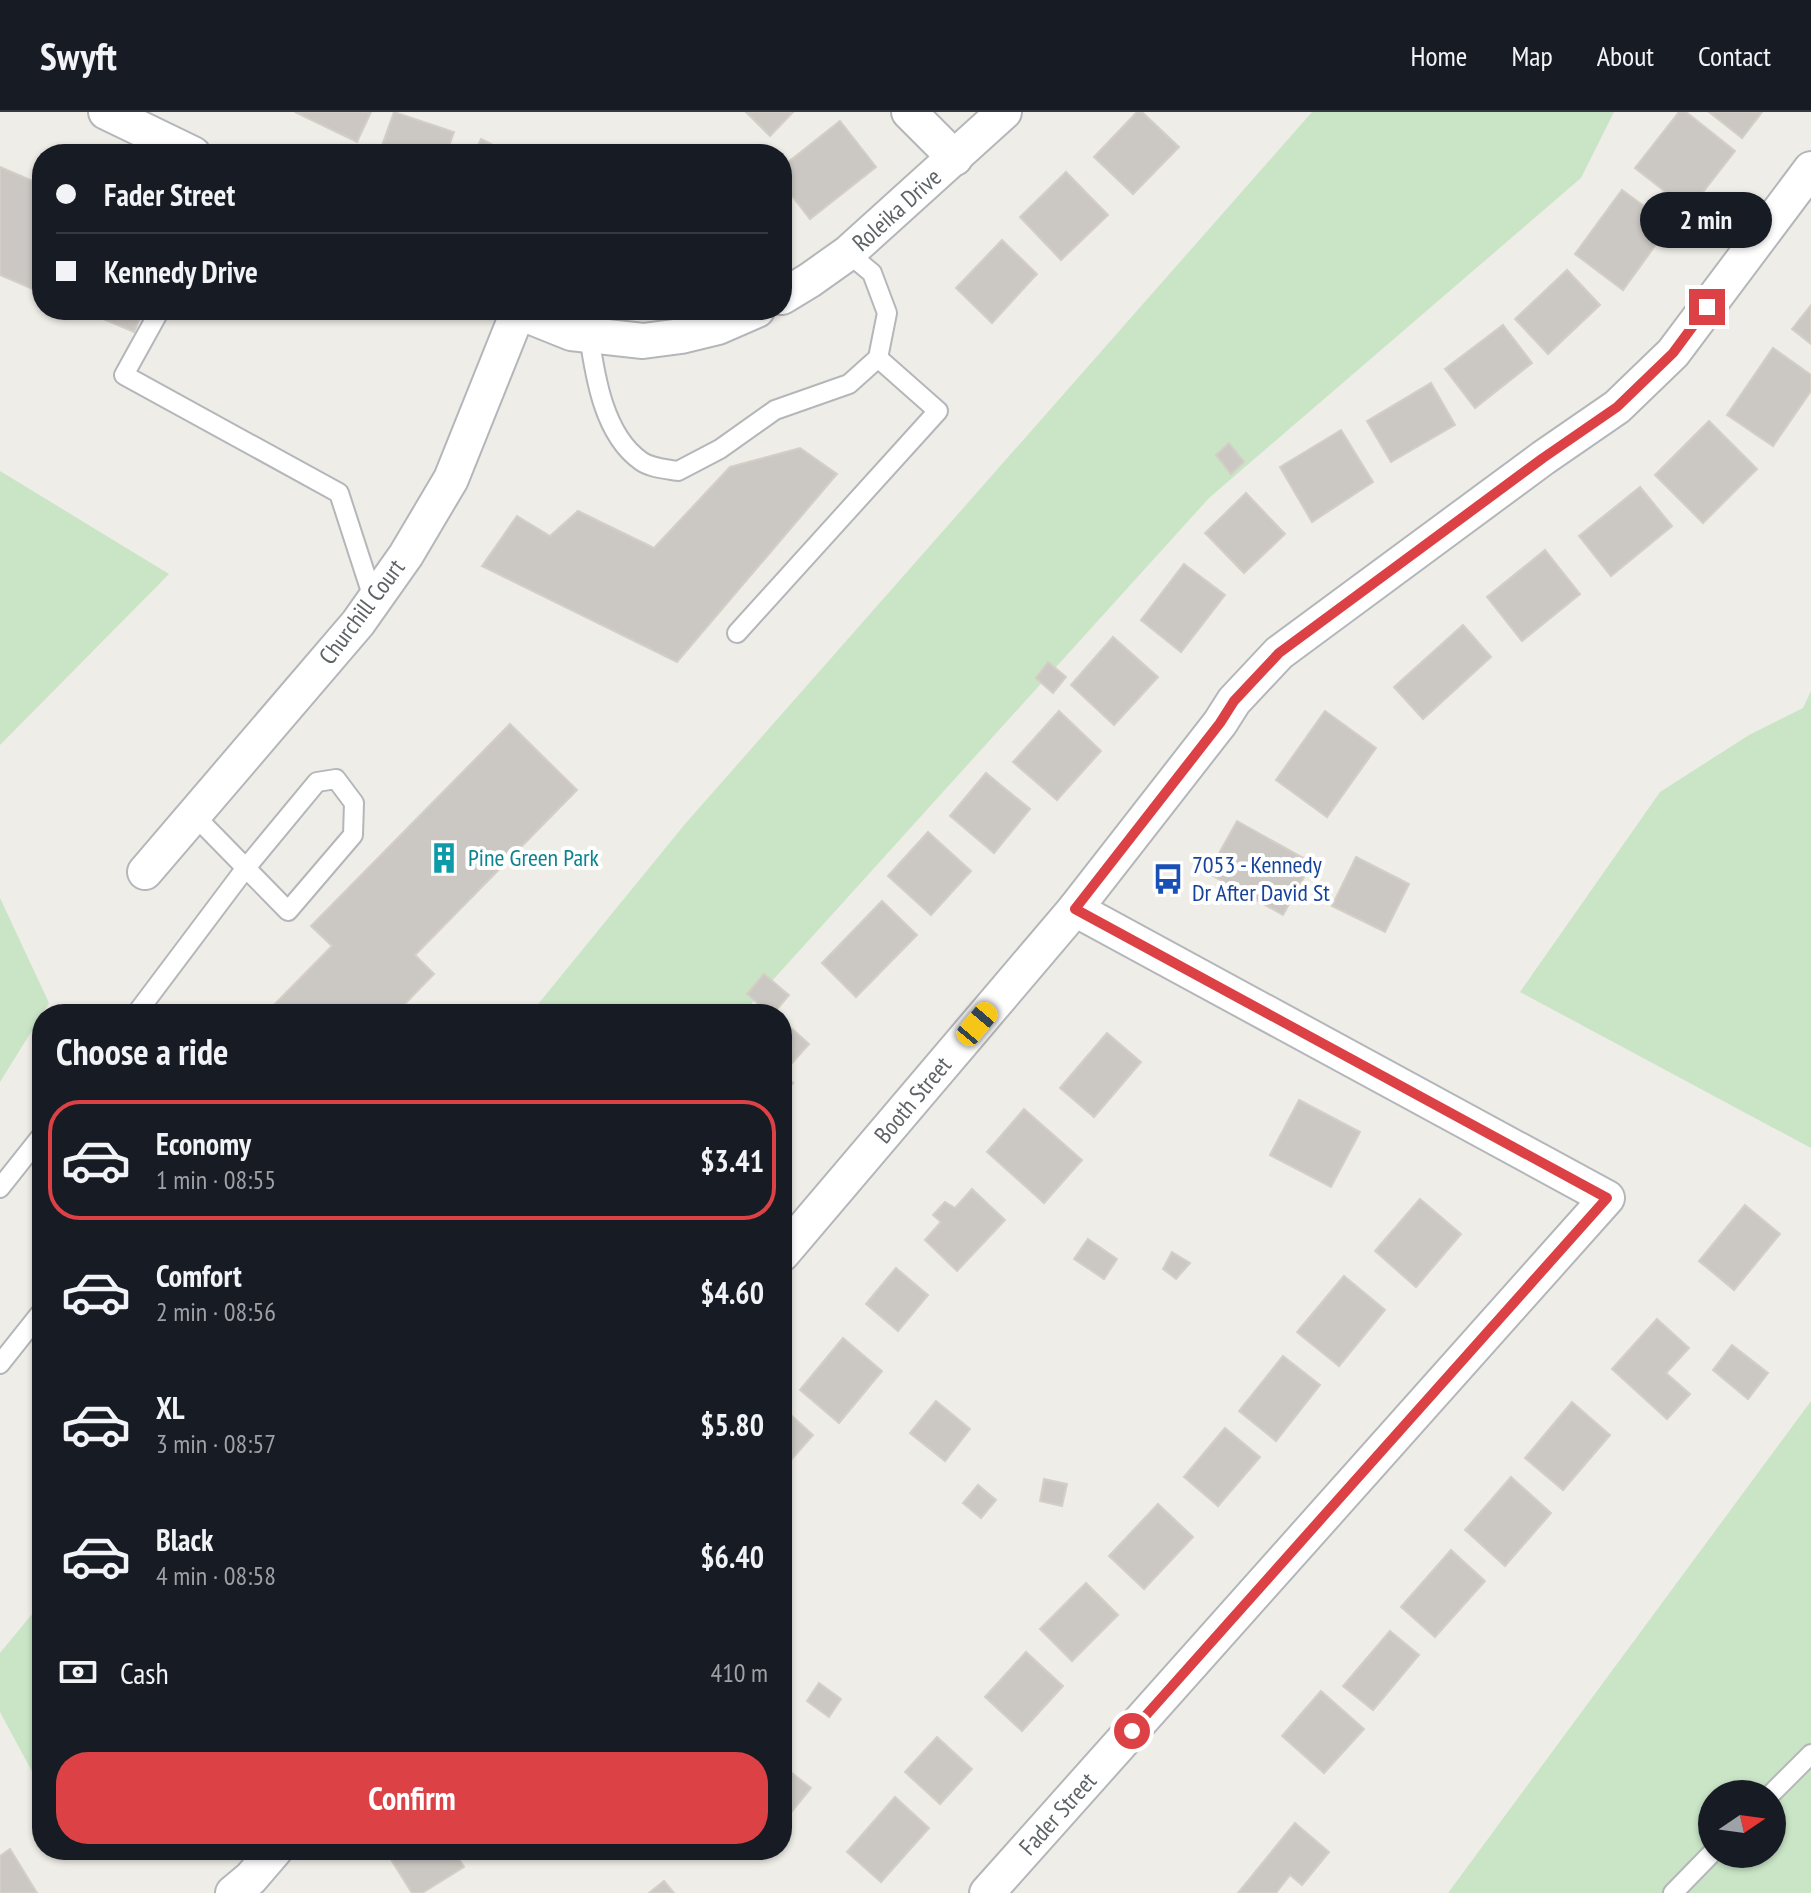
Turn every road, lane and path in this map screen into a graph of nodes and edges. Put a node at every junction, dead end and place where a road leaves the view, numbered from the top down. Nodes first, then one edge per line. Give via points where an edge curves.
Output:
1 (106, 112) edge
2 (909, 112) edge
3 (1004, 112) edge
4 (172, 144) edge
5 (955, 158) junction
6 (1811, 169) edge
7 (848, 253) junction
8 (792, 291) edge
9 (154, 320) edge
10 (513, 320) edge
11 (538, 320) edge
12 (734, 320) edge
13 (589, 335) junction
14 (878, 358) junction
15 (374, 601) junction
16 (737, 633) dead end
17 (193, 814) junction
18 (245, 869) junction
19 (145, 872) dead end
20 (1075, 909) junction
21 (144, 1004) edge
22 (32, 1148) edge
23 (0, 1188) edge
24 (792, 1242) edge
25 (32, 1324) edge
26 (0, 1364) edge
27 (1811, 1754) edge
28 (1785, 1780) edge
29 (268, 1860) edge
30 (1698, 1867) edge
31 (249, 1888) edge
32 (987, 1893) edge
33 (1673, 1893) edge

1 - 4 street
2 - 5 street
3 - 5 street, Roleika Drive
5 - 7 street, Roleika Drive
6 - 20 street, Booth Street via 1673,353 1617,407 1279,653 1234,701
7 - 8 street, Roleika Drive
7 - 14 lane via 872,273 887,313
9 - 15 lane via 124,375 339,493
10 - 15 street, Churchill Court via 451,479
11 - 13 street
12 - 13 street via 643,341
13 - 14 lane via 595,377 616,436 643,463 678,471 775,410 849,384
14 - 16 lane via 938,411
15 - 17 street, Churchill Court
17 - 18 lane
17 - 19 street, Churchill Court
18 - 18 lane via 288,911 353,835 354,803 336,779 317,782
18 - 21 lane
20 - 24 street, Booth Street
20 - 32 street, Fader Street via 1607,1198
22 - 23 lane
25 - 26 lane
27 - 28 lane
29 - 31 street
30 - 33 lane

